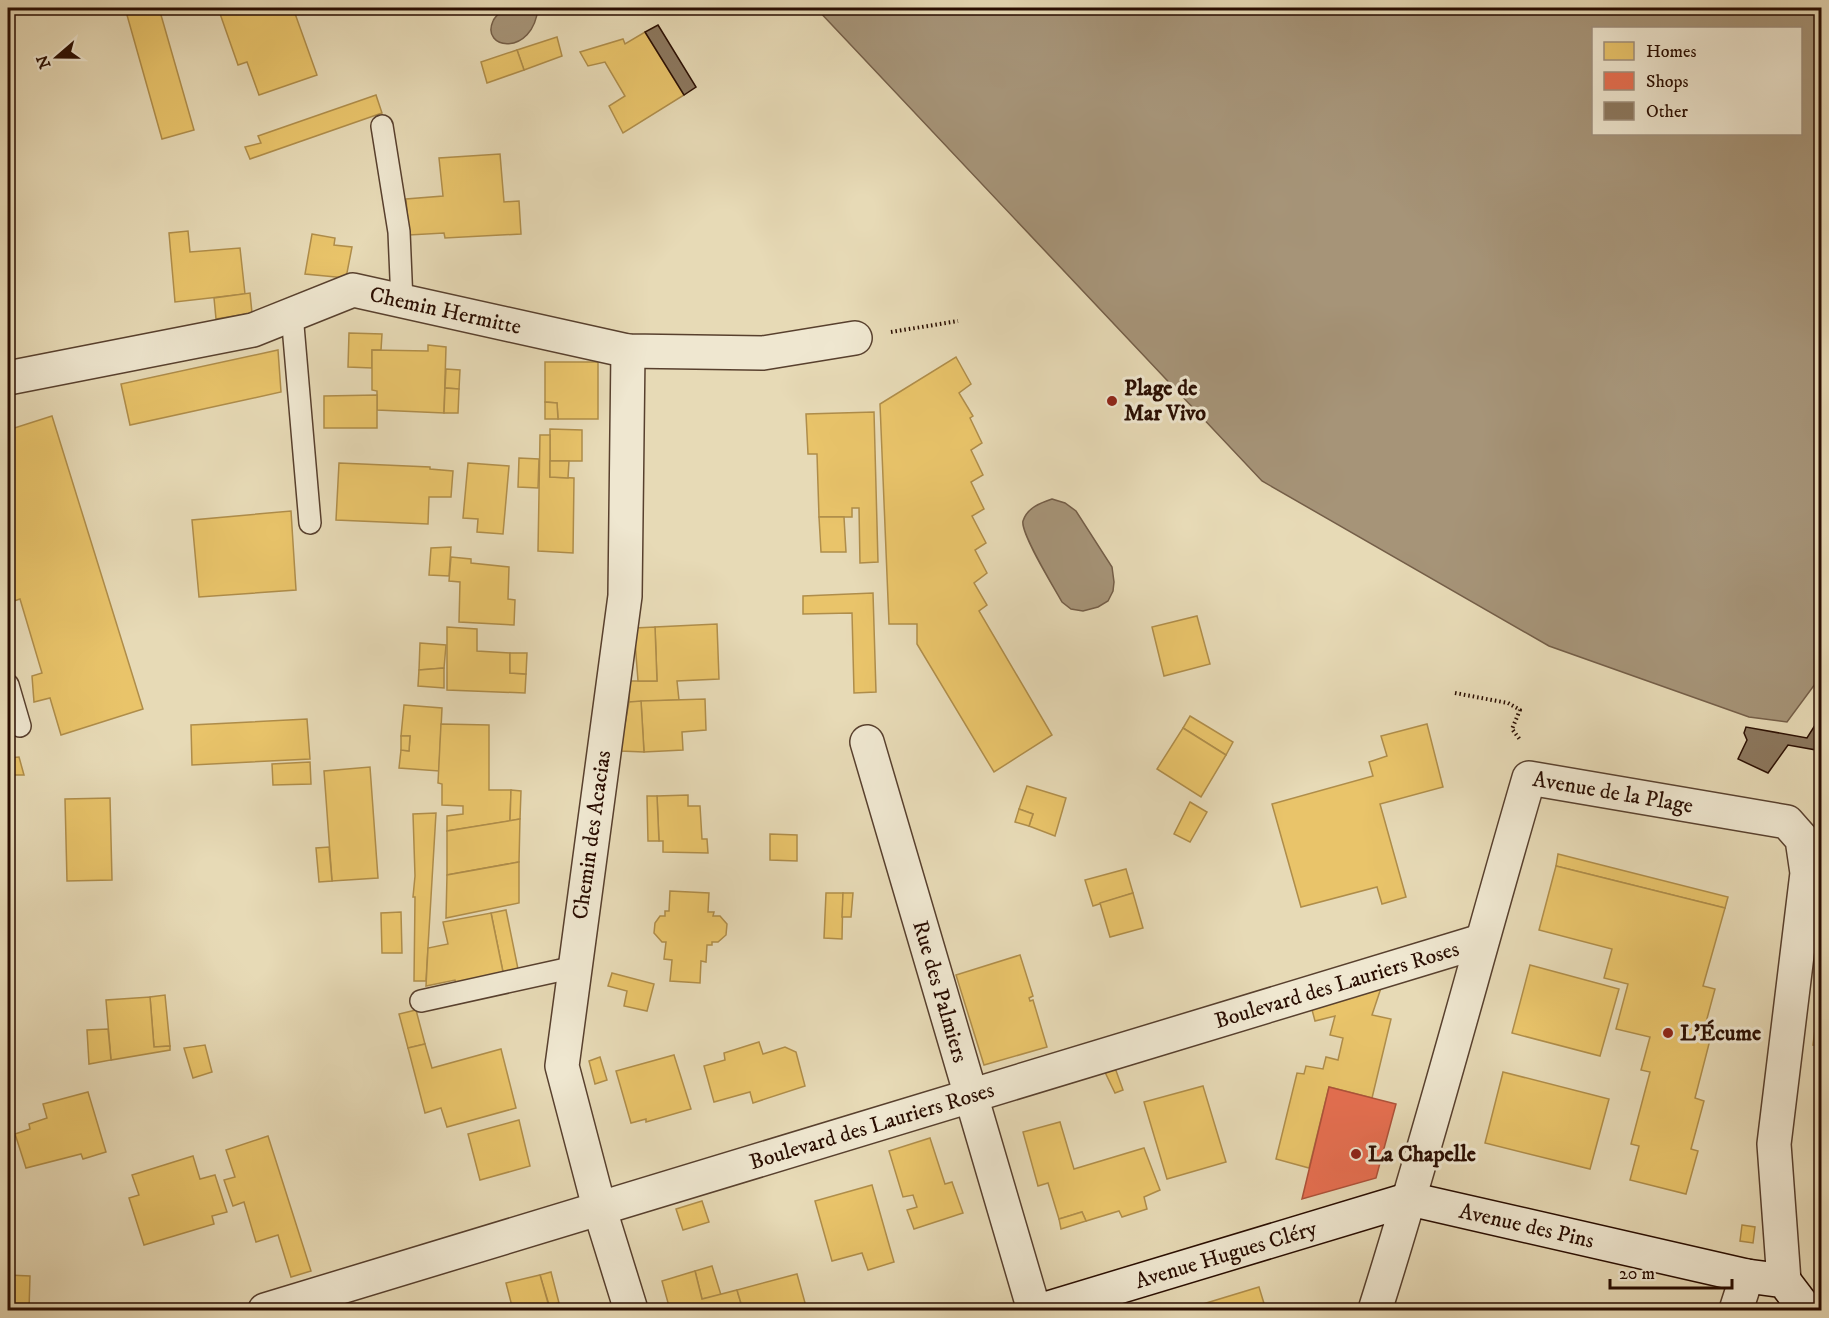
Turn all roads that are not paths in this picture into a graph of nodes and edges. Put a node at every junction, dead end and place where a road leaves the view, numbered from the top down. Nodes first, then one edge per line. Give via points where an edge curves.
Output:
1 (382, 126) dead end
2 (402, 302) junction
3 (292, 314) junction
4 (855, 338) road end
5 (628, 351) junction
6 (8, 378) edge
7 (310, 523) dead end
8 (8, 686) edge
9 (20, 726) dead end
10 (867, 742) dead end
11 (1481, 941) junction
12 (575, 967) junction
13 (421, 1001) dead end
14 (971, 1095) junction
15 (1410, 1199) junction
16 (599, 1208) junction
17 (1747, 1276) junction
18 (1784, 1281) junction
19 (265, 1311) edge
20 (631, 1311) edge
21 (1034, 1311) edge
22 (1042, 1311) edge
23 (1375, 1311) edge
24 (1736, 1311) edge
25 (1806, 1311) edge

1 - 2 lane via 399,232
2 - 3 street, Chemin Hermitte via 353,290
2 - 5 street, Chemin Hermitte
3 - 6 street, Chemin Hermitte via 253,330
3 - 7 lane
4 - 5 street, Chemin Hermitte via 763,353
5 - 12 street, Chemin des Acacias via 625,596
8 - 9 lane
10 - 14 street, Rue des Palmiers
11 - 14 street, Boulevard des Lauriers Roses
11 - 15 street, Avenue de la Plage
11 - 18 street, Avenue de la Plage via 1529,778 1786,822 1802,839 1807,873 1774,1144
12 - 13 lane
12 - 16 street, Chemin des Acacias via 562,1066
14 - 16 street, Boulevard des Lauriers Roses
14 - 21 street, Rue des Palmiers
15 - 17 street, Avenue des Pins
15 - 22 street, Avenue Hugues Cléry
15 - 23 street, Avenue de la Plage
16 - 19 street, Boulevard des Lauriers Roses
16 - 20 street, Chemin des Acacias
17 - 18 street, Avenue des Pins
17 - 24 street
18 - 25 street

